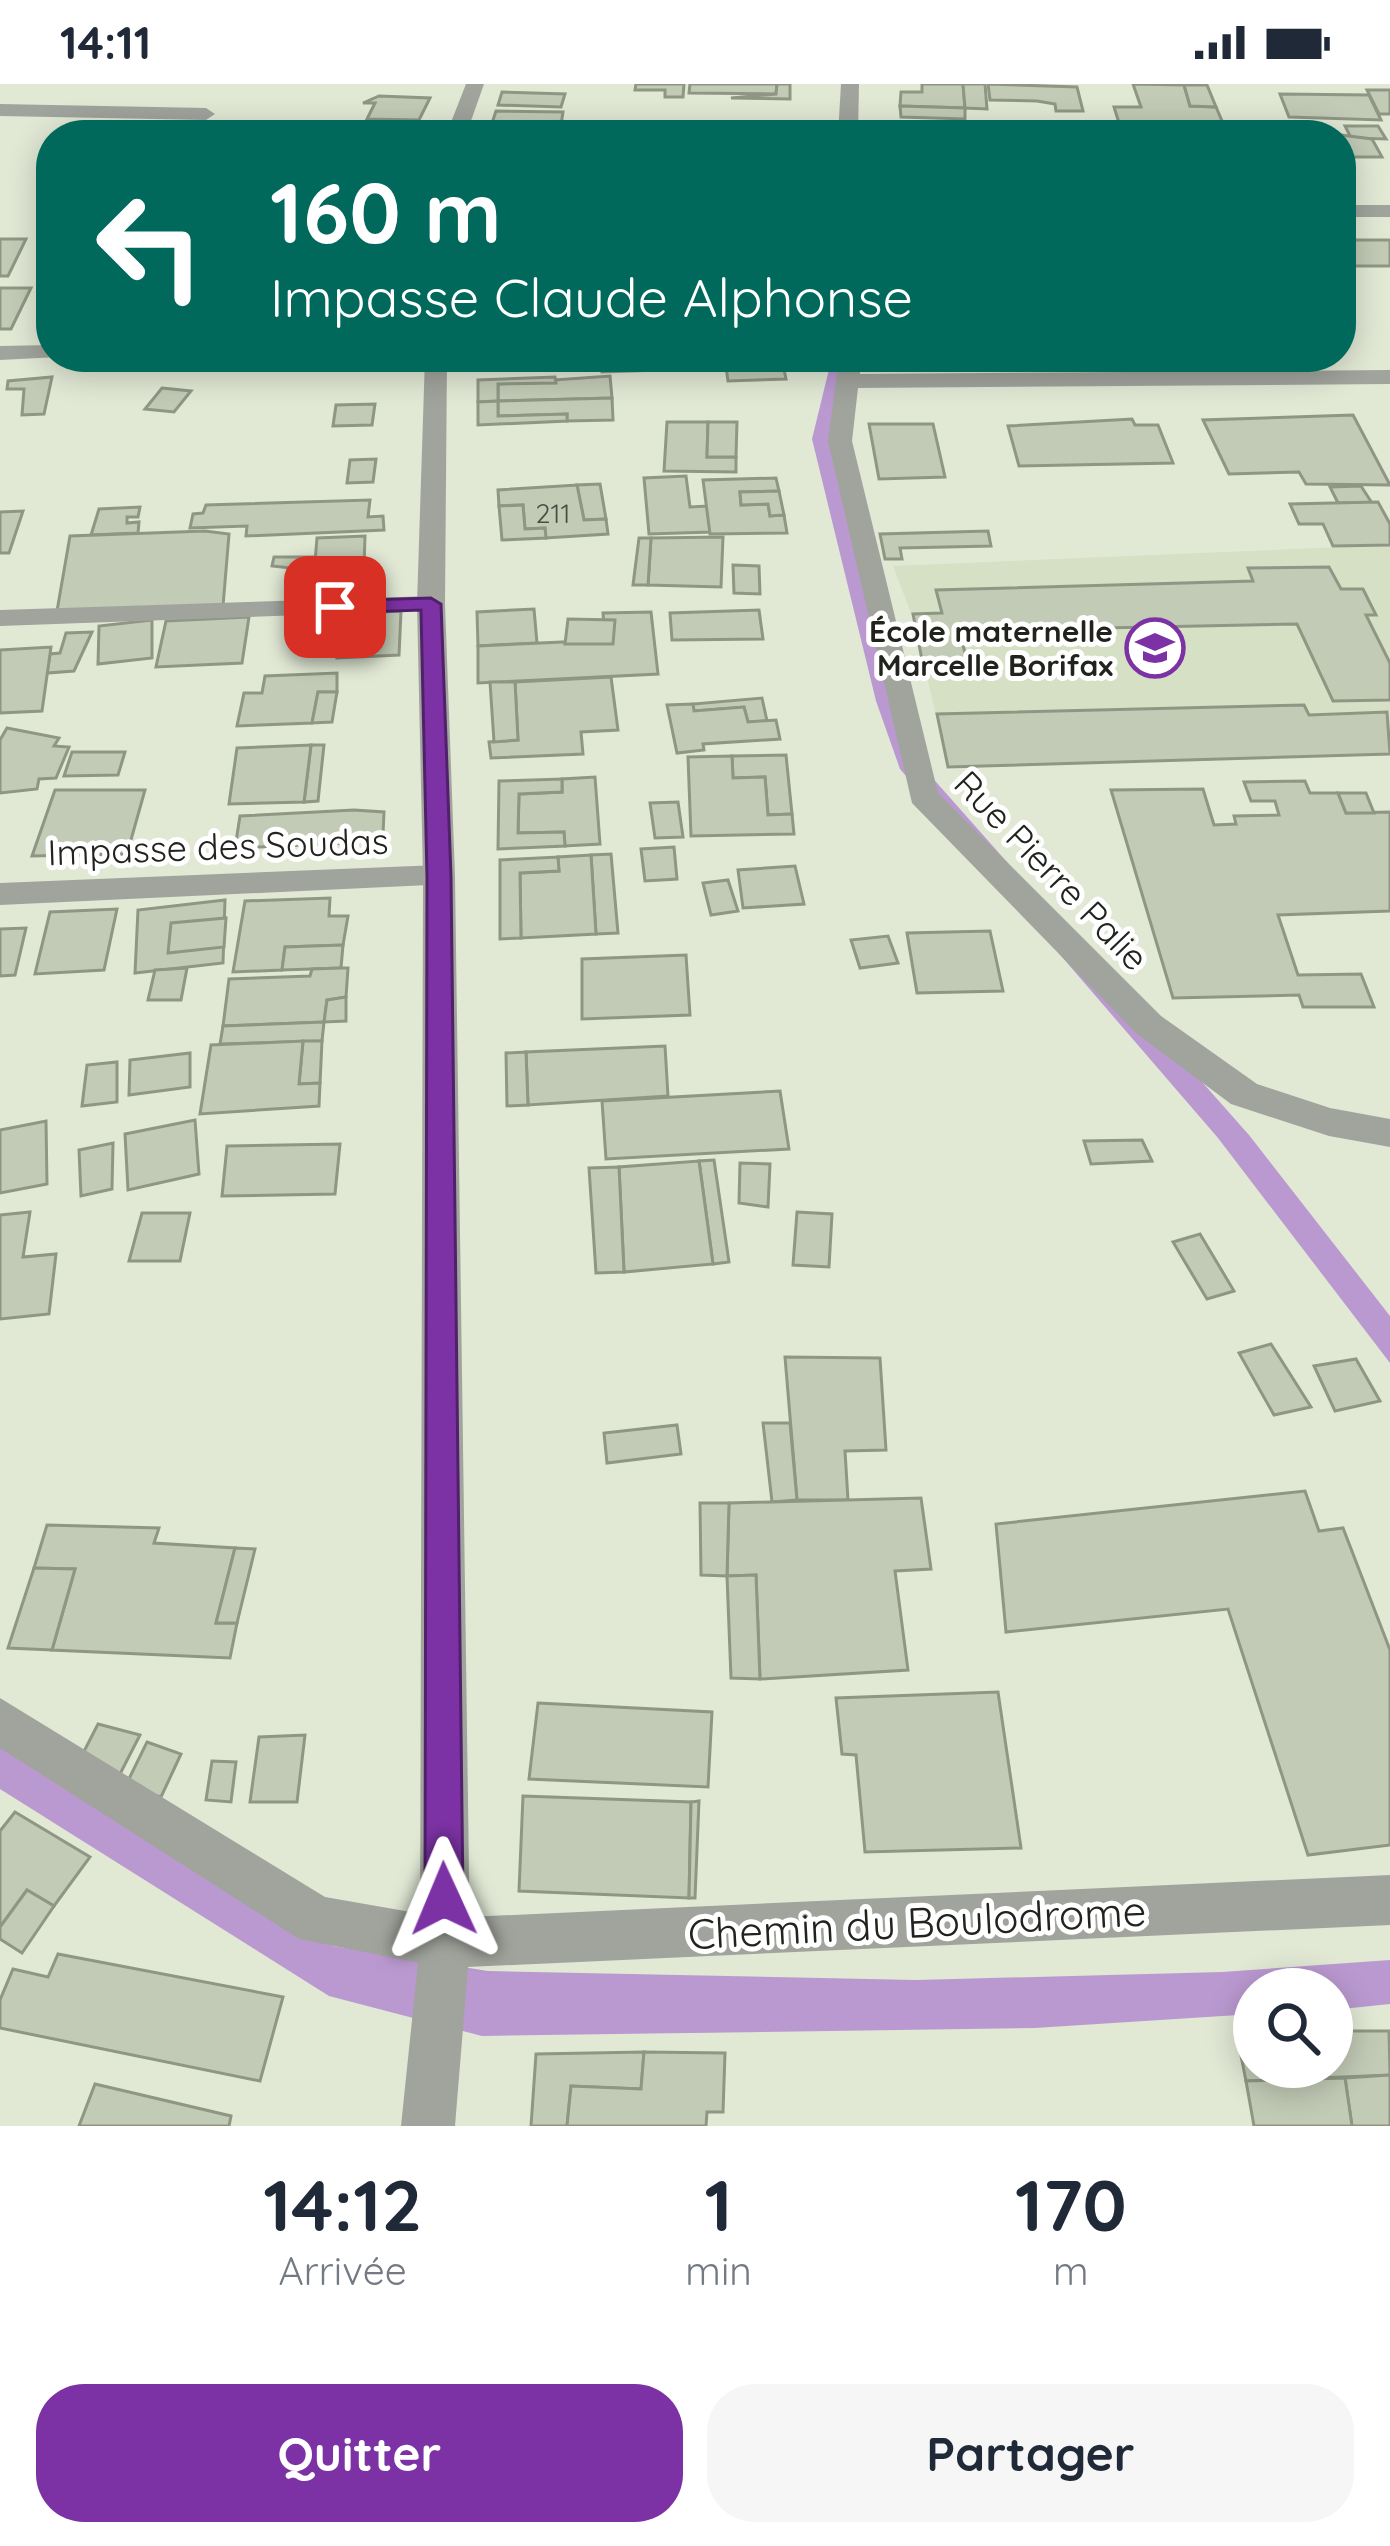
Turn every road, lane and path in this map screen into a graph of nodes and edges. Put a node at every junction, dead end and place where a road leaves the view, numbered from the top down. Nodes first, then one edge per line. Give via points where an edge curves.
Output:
1 (475, 84) edge
2 (850, 84) edge
3 (0, 110) edge
4 (206, 114) dead end
5 (462, 120) edge
6 (849, 120) edge
7 (1356, 211) edge
8 (1390, 211) edge
9 (36, 352) edge
10 (0, 353) edge
11 (436, 372) edge
12 (851, 372) edge
13 (1053, 372) edge
14 (1390, 377) edge
15 (431, 604) junction
16 (0, 618) edge
17 (439, 877) junction
18 (0, 893) edge
19 (1390, 1132) edge
20 (0, 1721) edge
21 (1390, 1900) edge
22 (445, 1943) junction
23 (428, 2126) edge

1 - 5 street
2 - 6 street
3 - 4 street
7 - 8 street
9 - 10 street
11 - 15 street
12 - 19 street, Rue Pierre Palie via 840,441 923,796 1149,1025 1244,1094
13 - 14 street
15 - 16 street
15 - 17 street
17 - 18 street, Impasse des Soudas
17 - 22 street
20 - 22 street, Chemin du Boulodrome via 317,1921
21 - 22 street, Chemin du Boulodrome
22 - 23 street

